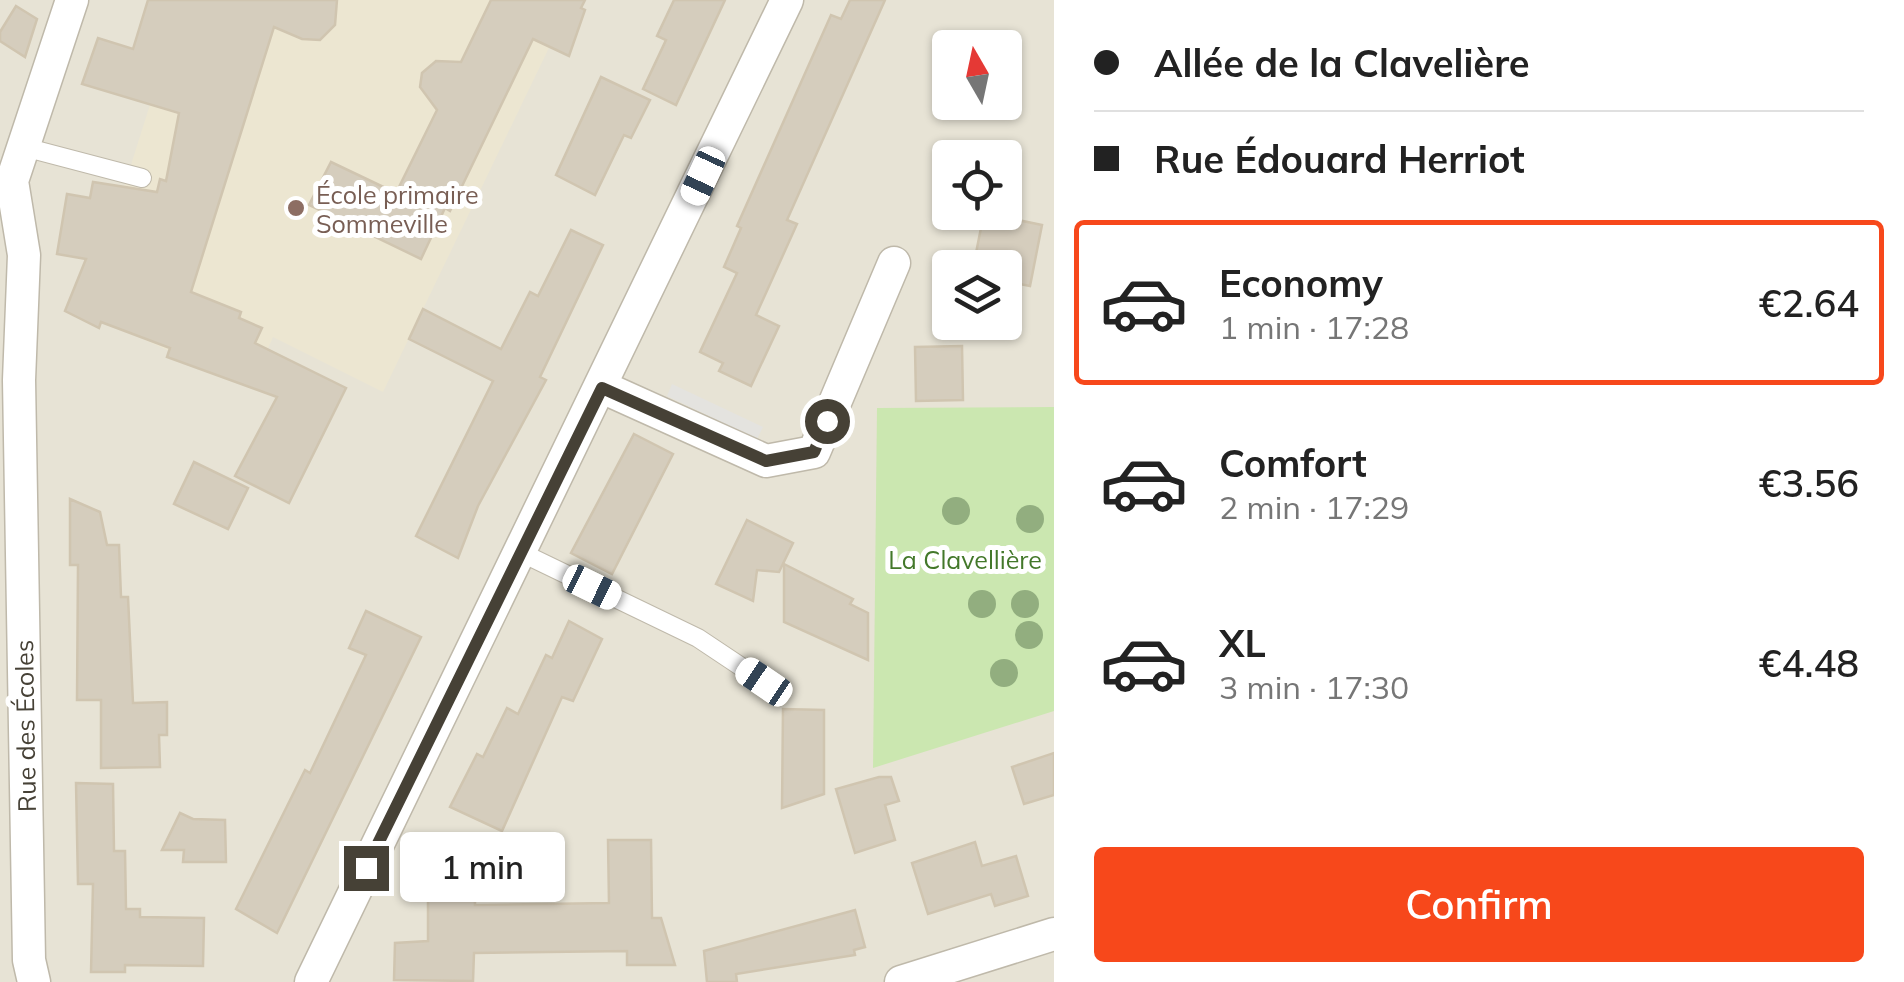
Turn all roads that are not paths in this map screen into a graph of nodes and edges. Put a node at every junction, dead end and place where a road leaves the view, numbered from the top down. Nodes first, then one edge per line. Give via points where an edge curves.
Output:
1 (72, 0) edge
2 (787, 0) edge
3 (24, 147) junction
4 (142, 178) dead end
5 (6, 180) edge
6 (894, 264) dead end
7 (602, 388) junction
8 (522, 553) junction
9 (764, 682) dead end
10 (1054, 934) edge
11 (34, 982) edge
12 (311, 982) edge
13 (901, 982) edge

1 - 3 street, Rue des Écoles
2 - 7 street
3 - 4 lane
3 - 5 street, Rue des Écoles
5 - 11 street, Rue des Écoles via 24,255 20,438
6 - 7 street via 814,452 766,461
7 - 8 street
8 - 9 lane via 698,638
8 - 12 street
10 - 13 street

